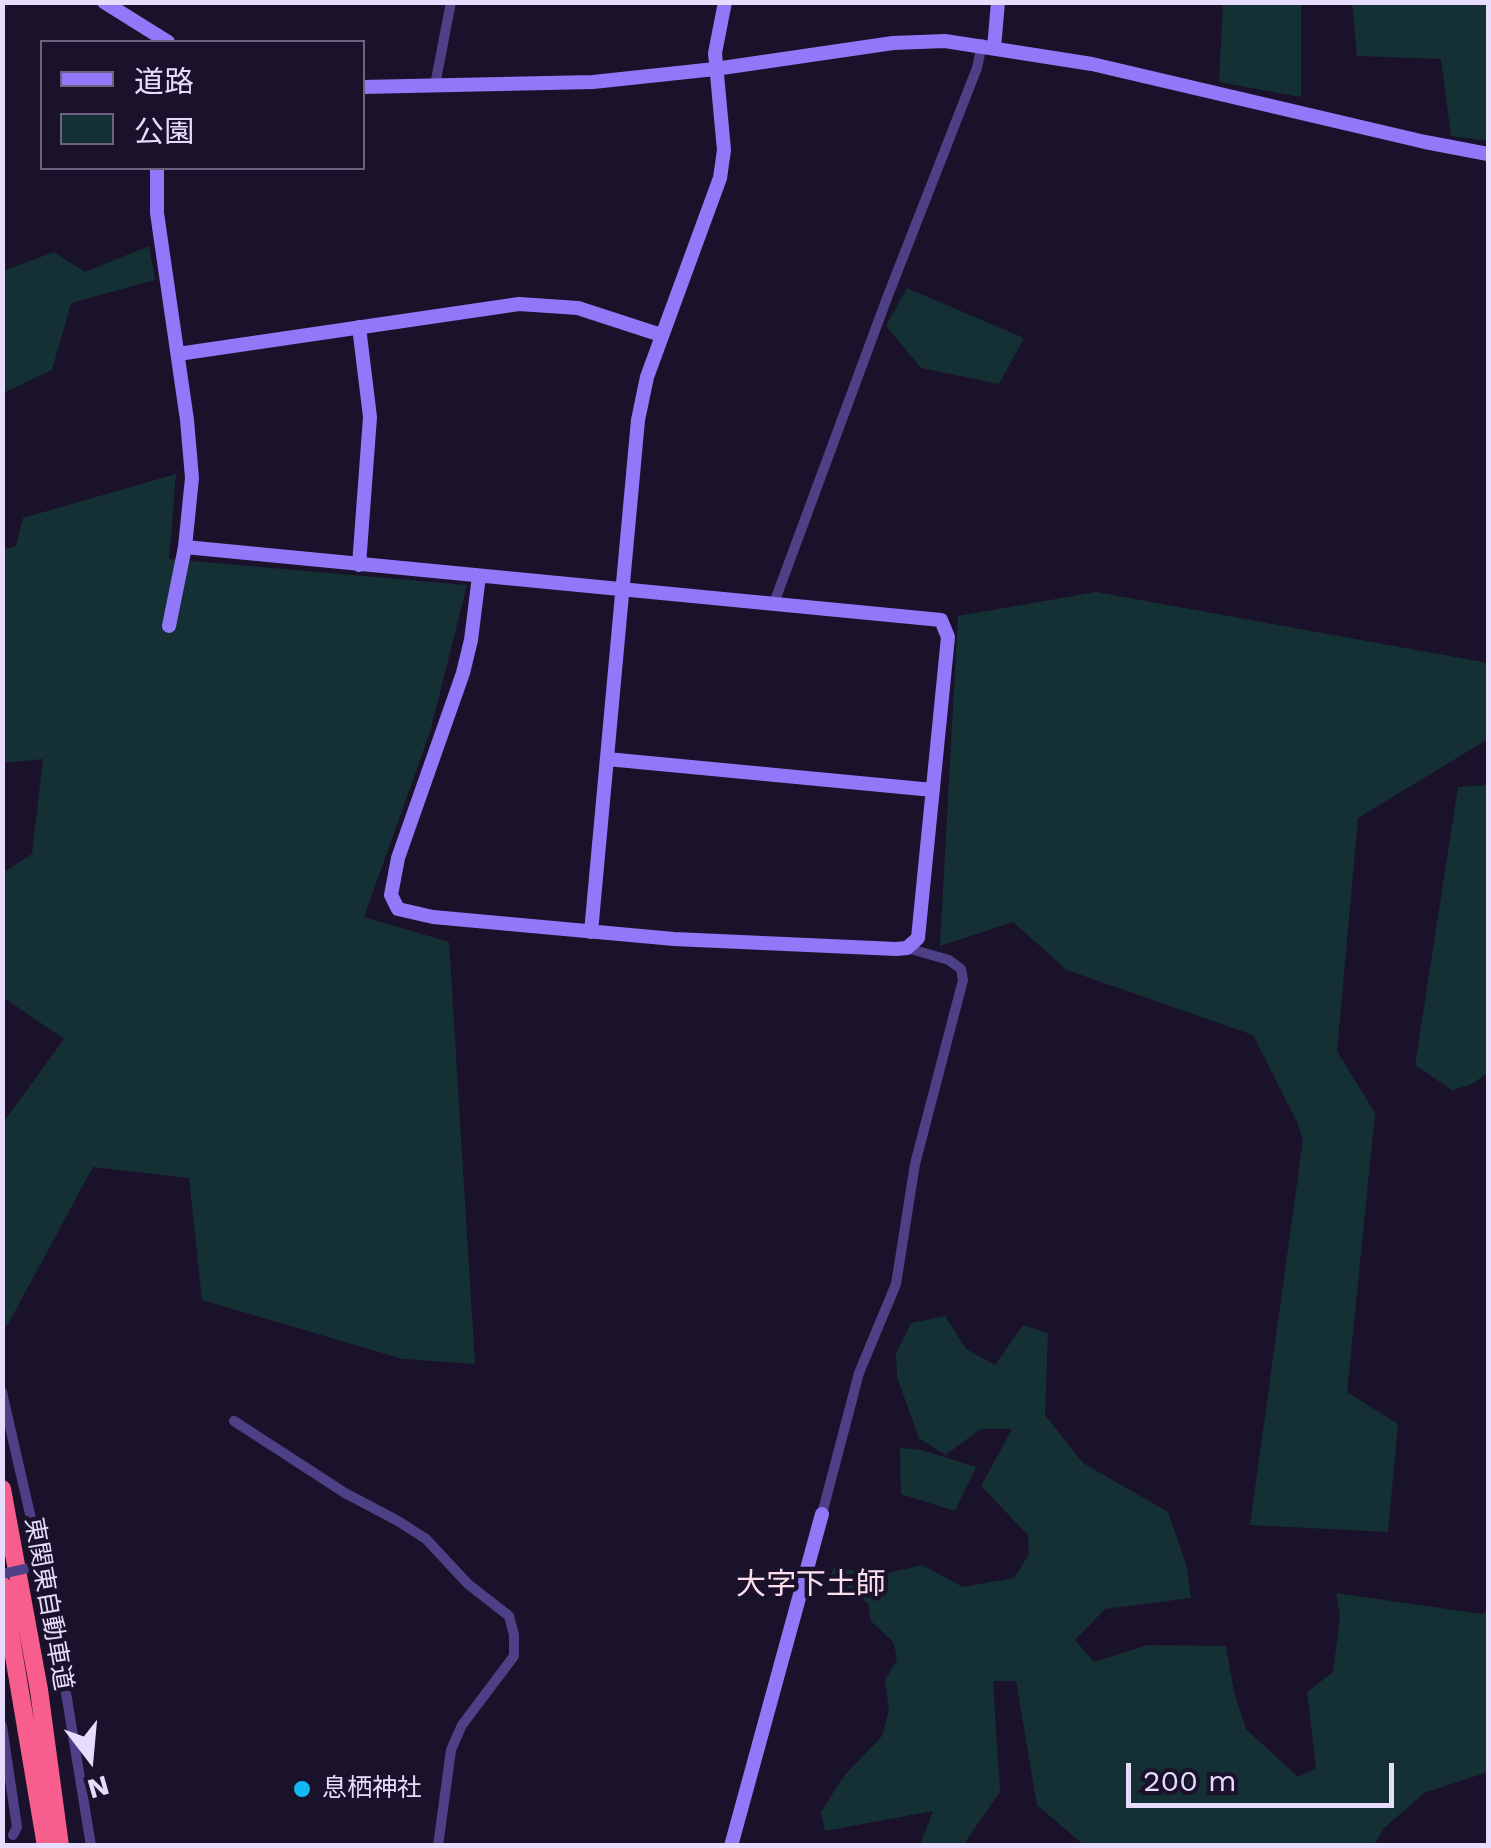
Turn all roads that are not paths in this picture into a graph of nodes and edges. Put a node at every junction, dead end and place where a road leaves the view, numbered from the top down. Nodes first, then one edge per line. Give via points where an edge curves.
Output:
1 (104, 2) edge
2 (451, 2) edge
3 (725, 2) edge
4 (998, 2) edge
5 (165, 40) edge
6 (988, 46) junction
7 (715, 70) junction
8 (434, 86) junction
9 (365, 87) edge
10 (1488, 154) edge
11 (157, 170) edge
12 (359, 327) junction
13 (661, 335) junction
14 (178, 354) junction
15 (185, 547) junction
16 (359, 565) junction
17 (478, 576) junction
18 (622, 589) junction
19 (774, 603) junction
20 (169, 626) dead end
21 (607, 760) junction
22 (933, 790) junction
23 (591, 932) junction
24 (907, 948) junction
25 (2, 1392) edge
26 (234, 1421) dead end
27 (2, 1490) edge
28 (822, 1514) joint
29 (40, 1566) junction
30 (2, 1574) edge
31 (2, 1585) edge
32 (2, 1726) edge
33 (13, 1835) dead end
34 (46, 1846) edge
35 (60, 1846) edge
36 (91, 1846) edge
37 (438, 1846) edge
38 (731, 1846) edge

1 - 5 street
2 - 8 street
3 - 7 street
4 - 6 street
6 - 7 street via 893,43
6 - 10 street
6 - 19 street
7 - 8 street via 594,82
7 - 13 street via 724,160
8 - 9 street
11 - 14 street via 156,213
12 - 13 street via 546,304
12 - 14 street
12 - 16 street via 370,417
13 - 18 street via 638,420
14 - 15 street via 192,463
15 - 16 street
15 - 20 street
16 - 17 street
17 - 18 street
17 - 23 street via 463,673 398,858 393,902 406,913
18 - 19 street
18 - 21 street
19 - 22 street via 941,620 948,637
21 - 22 street
21 - 23 street
22 - 24 street via 920,932
23 - 24 street
24 - 28 street via 949,960 963,980 915,1164 896,1284 860,1373
25 - 29 street
26 - 37 street via 426,1539 508,1616 514,1656 450,1750
27 - 35 highway, 東関東自動車道
28 - 38 street
29 - 30 street, bridge
29 - 36 street
31 - 34 highway, 東関東自動車道
32 - 33 street

